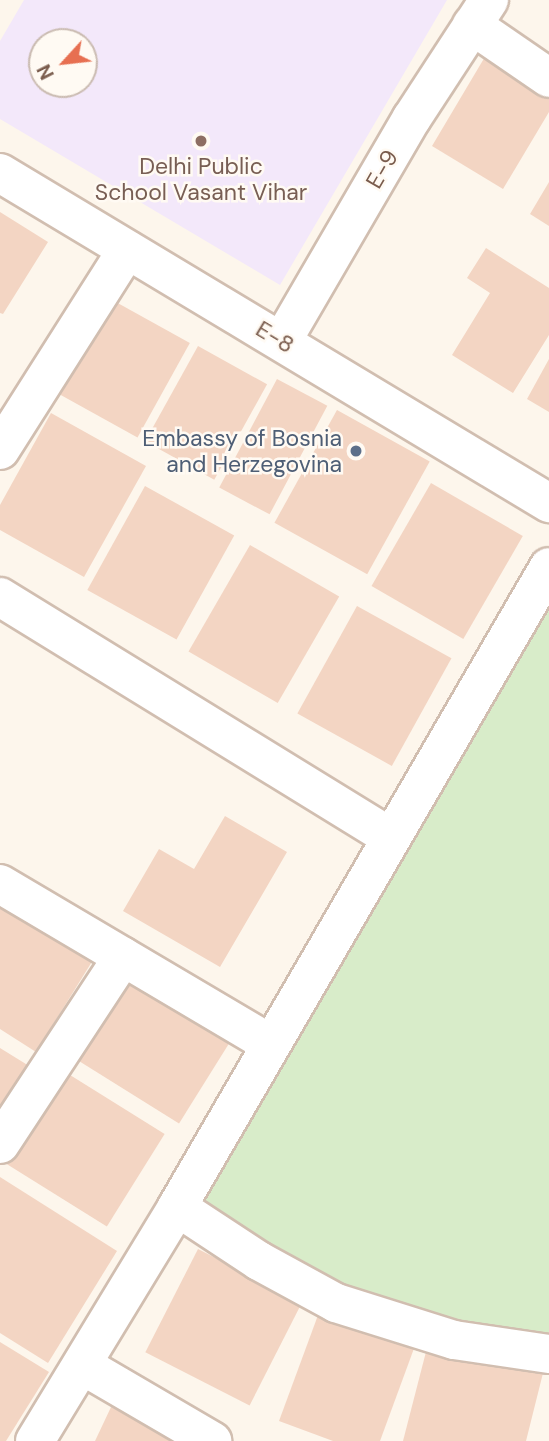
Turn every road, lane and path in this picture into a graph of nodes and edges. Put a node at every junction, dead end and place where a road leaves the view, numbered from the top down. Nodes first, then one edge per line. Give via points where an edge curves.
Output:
1 (480, 13) edge
2 (549, 78) edge
3 (0, 173) edge
4 (127, 250) junction
5 (282, 341) junction
6 (0, 450) edge
7 (549, 503) edge
8 (549, 567) edge
9 (0, 597) edge
10 (389, 836) junction
11 (0, 884) edge
12 (123, 957) junction
13 (271, 1044) junction
14 (0, 1144) edge
15 (177, 1207) junction
16 (549, 1354) edge
17 (82, 1365) junction
18 (35, 1441) edge
19 (212, 1441) edge

1 - 2 street
1 - 5 street, E-9
3 - 4 street, E-8
4 - 5 street, E-8
4 - 6 street
5 - 7 street, E-8
8 - 10 street
9 - 10 street
10 - 13 street
11 - 12 street
12 - 13 street
12 - 14 street
13 - 15 street
15 - 16 street via 259,1261 336,1303 454,1340
15 - 17 street
17 - 18 street
17 - 19 street

